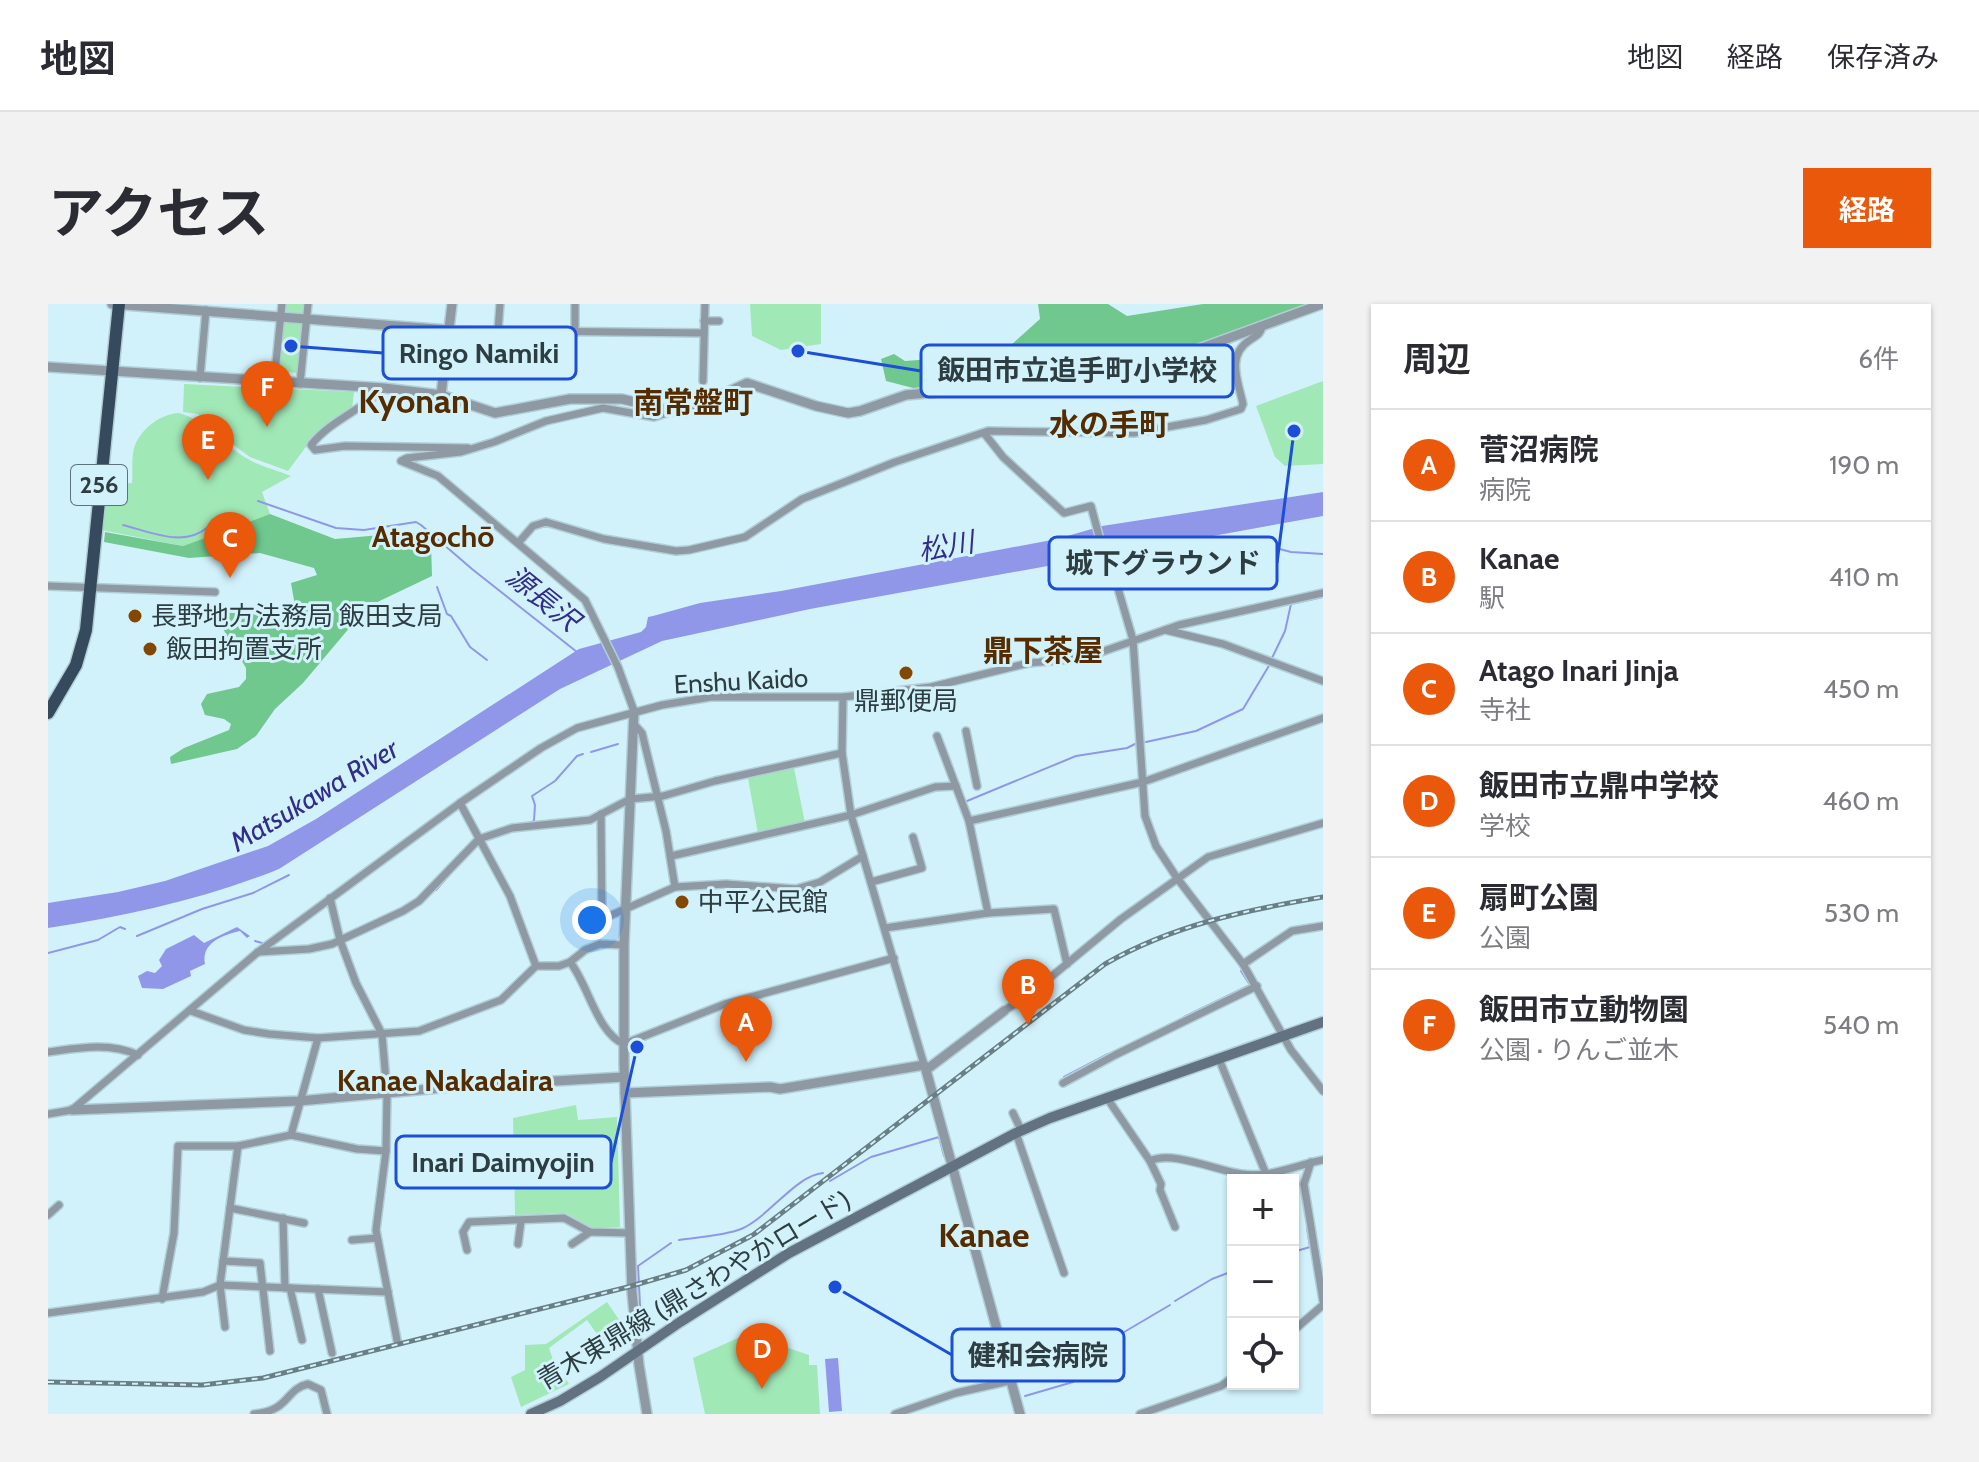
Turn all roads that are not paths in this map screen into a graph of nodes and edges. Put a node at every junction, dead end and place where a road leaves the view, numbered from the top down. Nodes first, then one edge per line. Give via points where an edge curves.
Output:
1 (112, 304) edge
2 (119, 304) edge
3 (282, 304) edge
4 (308, 304) edge
5 (452, 304) edge
6 (500, 304) edge
7 (575, 304) edge
8 (705, 304) edge
9 (1322, 304) edge
10 (206, 310) junction
11 (281, 316) junction
12 (307, 319) junction
13 (704, 321) junction
14 (719, 321) dead end
15 (1262, 327) junction
16 (449, 330) junction
17 (498, 331) junction
18 (575, 333) junction
19 (704, 333) junction
20 (48, 367) edge
21 (111, 373) junction
22 (200, 378) junction
23 (703, 381) dead end
24 (274, 382) junction
25 (300, 384) junction
26 (384, 388) junction
27 (441, 395) junction
28 (673, 411) junction
29 (984, 433) junction
30 (470, 450) junction
31 (519, 542) junction
32 (48, 586) edge
33 (89, 588) junction
34 (215, 592) dead end
35 (1323, 593) edge
36 (1163, 630) junction
37 (1133, 640) junction
38 (1323, 681) edge
39 (843, 697) junction
40 (634, 711) junction
41 (48, 713) edge
42 (1323, 718) edge
43 (633, 723) junction
44 (966, 731) dead end
45 (937, 736) dead end
46 (842, 753) junction
47 (1143, 782) junction
48 (956, 786) junction
49 (977, 786) dead end
50 (656, 798) junction
51 (630, 799) junction
52 (460, 803) junction
53 (601, 814) junction
54 (851, 815) junction
55 (969, 821) junction
56 (1323, 823) edge
57 (913, 837) dead end
58 (479, 839) junction
59 (671, 856) junction
60 (863, 856) junction
61 (763, 877) dead end
62 (1177, 878) junction
63 (871, 882) junction
64 (675, 887) junction
65 (764, 887) junction
66 (330, 898) junction
67 (625, 910) junction
68 (988, 913) junction
69 (1323, 926) edge
70 (885, 928) junction
71 (340, 940) junction
72 (624, 945) junction
73 (258, 952) junction
74 (894, 958) junction
75 (570, 962) junction
76 (1067, 964) junction
77 (1243, 964) junction
78 (536, 966) junction
79 (1257, 986) junction
80 (191, 1011) junction
81 (1004, 1011) joint
82 (1323, 1022) edge
83 (382, 1034) junction
84 (1283, 1036) junction
85 (318, 1038) junction
86 (624, 1044) junction
87 (48, 1052) edge
88 (138, 1055) junction
89 (1219, 1059) junction
90 (925, 1068) junction
91 (624, 1077) junction
92 (1063, 1083) dead end
93 (1323, 1091) edge
94 (387, 1093) junction
95 (625, 1093) junction
96 (1107, 1098) junction
97 (299, 1101) junction
98 (72, 1110) junction
99 (1013, 1113) dead end
100 (48, 1114) edge
101 (1018, 1132) junction
102 (291, 1135) junction
103 (238, 1146) junction
104 (386, 1151) junction
105 (1323, 1160) edge
106 (1150, 1161) junction
107 (1311, 1162) junction
108 (952, 1167) junction
109 (1242, 1174) edge
110 (1266, 1174) joint
111 (59, 1205) dead end
112 (230, 1208) junction
113 (48, 1215) edge
114 (283, 1218) junction
115 (521, 1221) junction
116 (304, 1223) dead end
117 (1175, 1227) dead end
118 (590, 1232) junction
119 (630, 1233) junction
120 (377, 1238) junction
121 (352, 1240) dead end
122 (518, 1244) dead end
123 (572, 1244) dead end
124 (467, 1250) dead end
125 (223, 1261) junction
126 (1064, 1273) dead end
127 (220, 1285) junction
128 (262, 1287) junction
129 (288, 1288) junction
130 (318, 1289) junction
131 (388, 1292) junction
132 (162, 1299) junction
133 (1323, 1303) edge
134 (48, 1313) edge
135 (1299, 1325) edge
136 (225, 1327) dead end
137 (302, 1340) dead end
138 (397, 1340) dead end
139 (638, 1349) junction
140 (270, 1351) dead end
141 (332, 1353) dead end
142 (1009, 1381) junction
143 (1227, 1382) edge
144 (919, 1410) edge
145 (254, 1414) edge
146 (327, 1414) edge
147 (531, 1414) edge
148 (647, 1414) edge
149 (895, 1414) edge
150 (1020, 1414) edge
151 (1140, 1414) edge

1 - 2 street
2 - 10 street
2 - 21 highway, 256
3 - 11 street
4 - 12 street
5 - 16 street
6 - 17 street
7 - 18 street
8 - 13 street
9 - 15 street
10 - 11 street
10 - 22 street
11 - 12 street
11 - 24 street
12 - 16 street
12 - 25 street
13 - 14 street
13 - 19 street
15 - 28 street via 1177,357 1093,355 1004,386 906,395 848,413 747,383 696,409
15 - 29 street via 1234,360 1241,409 1134,433
16 - 17 street
16 - 27 street
17 - 18 street
18 - 19 street
19 - 23 street
20 - 21 street
21 - 22 street
21 - 33 highway, 256
22 - 24 street
24 - 25 street
25 - 26 street
26 - 27 street
26 - 30 street via 323,431 311,445 315,450
27 - 28 street via 495,413 570,399 622,399
28 - 30 street via 654,417 614,408 590,410
29 - 31 street via 807,496 737,540 676,551 546,522 533,526
29 - 37 street via 1064,513 1091,506
30 - 31 street via 401,461 438,476
31 - 40 street via 585,600
32 - 33 street
33 - 34 street
33 - 41 highway, 256 via 86,630 76,665
35 - 36 street, Enshu Kaido
36 - 37 street, Enshu Kaido
36 - 38 street via 1223,644
37 - 39 street, Enshu Kaido via 1084,658 1029,663 931,687
37 - 47 street
39 - 40 street, Enshu Kaido via 711,697
39 - 46 street
40 - 43 street
40 - 52 street, Enshu Kaido via 553,740
42 - 47 street
43 - 50 street via 642,733
43 - 51 street
44 - 49 street
45 - 48 street
46 - 50 street
46 - 54 street
47 - 55 street
47 - 62 street via 1148,829
48 - 54 street via 935,787
48 - 55 street
50 - 51 street
50 - 59 street
51 - 53 street
51 - 67 street
52 - 58 street
52 - 66 street, Enshu Kaido
53 - 58 street via 590,820 512,828
53 - 67 street via 602,917
54 - 59 street
54 - 60 street
55 - 68 street
56 - 62 street via 1208,857
57 - 63 street via 922,868
58 - 71 street via 416,904
58 - 78 street via 510,896
59 - 64 street
60 - 63 street
60 - 65 street via 820,882 796,889
61 - 65 street
62 - 76 street
62 - 77 street
63 - 70 street
64 - 65 street
64 - 67 street
66 - 71 street
66 - 73 street, Enshu Kaido
67 - 72 street
68 - 70 street
68 - 76 street via 1054,909
69 - 77 street via 1292,931
70 - 74 street
71 - 73 street via 309,949
71 - 83 street
72 - 75 street via 600,944
72 - 86 street
73 - 80 street, Enshu Kaido
74 - 86 street via 725,1004
74 - 90 street
75 - 78 street
75 - 86 street via 608,1031
76 - 81 street
77 - 79 street
78 - 83 street via 492,1004 419,1031
79 - 84 street
79 - 92 street
80 - 85 street via 244,1030
80 - 88 street, Enshu Kaido
81 - 90 street
82 - 84 main road, 青木東鼎線 (鼎さわやかロード)
83 - 85 street
83 - 94 street
84 - 89 main road, 青木東鼎線 (鼎さわやかロード)
84 - 93 street
85 - 97 street
86 - 91 street
87 - 88 street via 97,1047
88 - 98 street, Enshu Kaido
89 - 96 main road, 青木東鼎線 (鼎さわやかロード)
89 - 110 street
90 - 95 street via 780,1089
90 - 108 street
91 - 94 street
91 - 95 street
94 - 97 street
94 - 104 street
95 - 119 street
96 - 101 main road, 青木東鼎線 (鼎さわやかロード)
96 - 106 street
97 - 98 street
97 - 102 street
98 - 100 street
99 - 101 street
101 - 108 main road, 青木東鼎線 (鼎さわやかロード)
101 - 126 street
102 - 103 street
102 - 104 street
103 - 112 street
103 - 132 street via 178,1146 174,1233
104 - 120 street
105 - 107 street
106 - 109 street via 1172,1158
106 - 117 street
107 - 110 street
107 - 133 street via 1304,1184
108 - 139 main road, 青木東鼎線 (鼎さわやかロード) via 789,1253
108 - 142 street
111 - 113 street
112 - 114 street
112 - 125 street
114 - 116 street
114 - 129 street
115 - 118 street via 564,1218
115 - 122 street
115 - 124 street via 469,1222 463,1232
118 - 119 street
118 - 123 street
119 - 139 street
120 - 121 street
120 - 131 street
125 - 127 street
125 - 128 street via 260,1263
127 - 128 street
127 - 132 street
127 - 136 street
128 - 129 street
128 - 140 street
129 - 130 street
129 - 137 street
130 - 131 street
130 - 141 street
131 - 138 street
132 - 134 street
133 - 135 street
139 - 147 main road, 青木東鼎線 (鼎さわやかロード) via 570,1395
139 - 148 street
142 - 144 street via 956,1393
142 - 150 street
143 - 151 street
144 - 149 street
145 - 146 street via 279,1408 308,1384 321,1390

